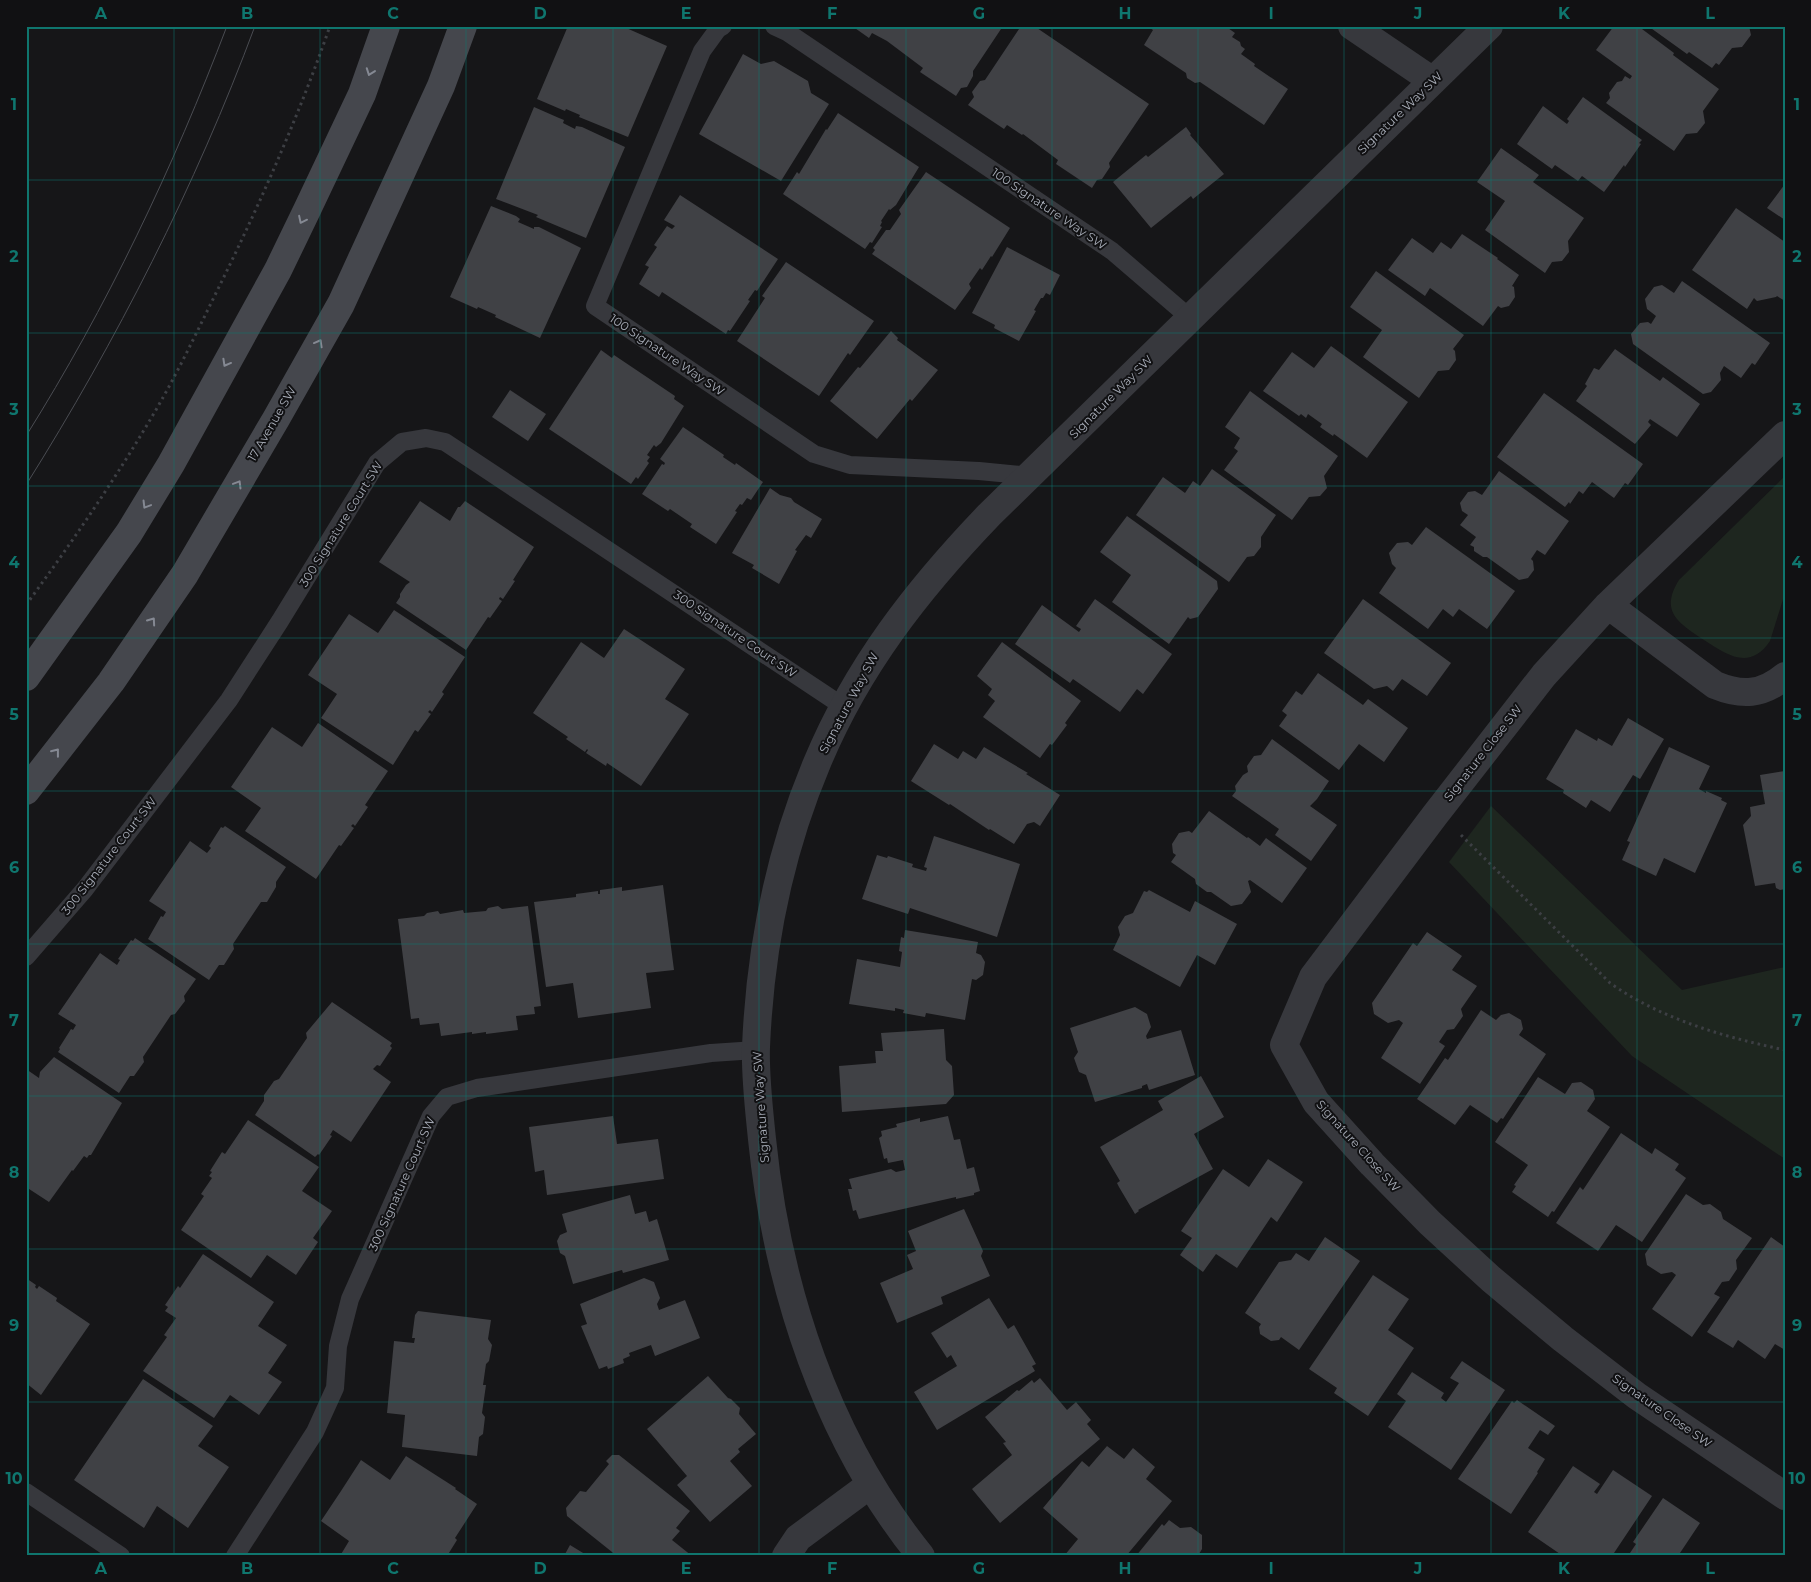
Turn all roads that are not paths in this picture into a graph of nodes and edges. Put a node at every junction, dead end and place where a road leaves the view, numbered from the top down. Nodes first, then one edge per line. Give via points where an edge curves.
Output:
1 (386, 26) edge
2 (463, 26) edge
3 (723, 26) edge
4 (774, 26) edge
5 (1352, 26) edge
6 (1489, 26) edge
7 (1433, 81) junction
8 (1190, 318) junction
9 (1785, 435) edge
10 (1031, 476) junction
11 (1608, 605) junction
12 (26, 676) edge
13 (1785, 676) edge
14 (844, 707) junction
15 (26, 791) edge
16 (26, 957) edge
17 (756, 1050) junction
18 (871, 1484) junction
19 (26, 1492) edge
20 (1785, 1496) edge
21 (121, 1556) edge
22 (235, 1556) edge
23 (786, 1556) edge
24 (921, 1556) edge

1 -> 12 main road via 362,94 278,270 171,464 129,533
15 -> 2 main road, 17 Avenue SW via 111,682 185,574 276,419 341,304 441,86
3 - 10 lane, 100 Signature Way SW via 702,51 596,306 814,454 850,464
4 - 8 lane, 100 Signature Way SW via 1112,251
5 - 7 street
6 - 7 street, Signature Way SW
7 - 8 street, Signature Way SW
8 - 10 street, Signature Way SW
9 - 11 street, Signature Close SW
10 - 14 street, Signature Way SW via 988,515 908,606
11 - 13 street via 1715,685 1729,691 1760,691
11 - 20 street, Signature Close SW via 1544,675 1313,977 1284,1044 1316,1102 1372,1164 1491,1279 1563,1340 1637,1396
14 - 16 lane, 300 Signature Court SW via 445,442 426,438 402,442 377,463 229,700 85,889
14 - 17 street, Signature Way SW via 817,762 779,878 766,938
17 - 18 street, Signature Way SW via 765,1171 787,1281 827,1396
17 - 22 lane, 300 Signature Court SW via 711,1053 477,1088 447,1097 431,1116 350,1299 338,1346 335,1388 315,1432
18 - 23 street via 798,1538
18 - 24 street, Signature Way SW
19 - 21 lane

